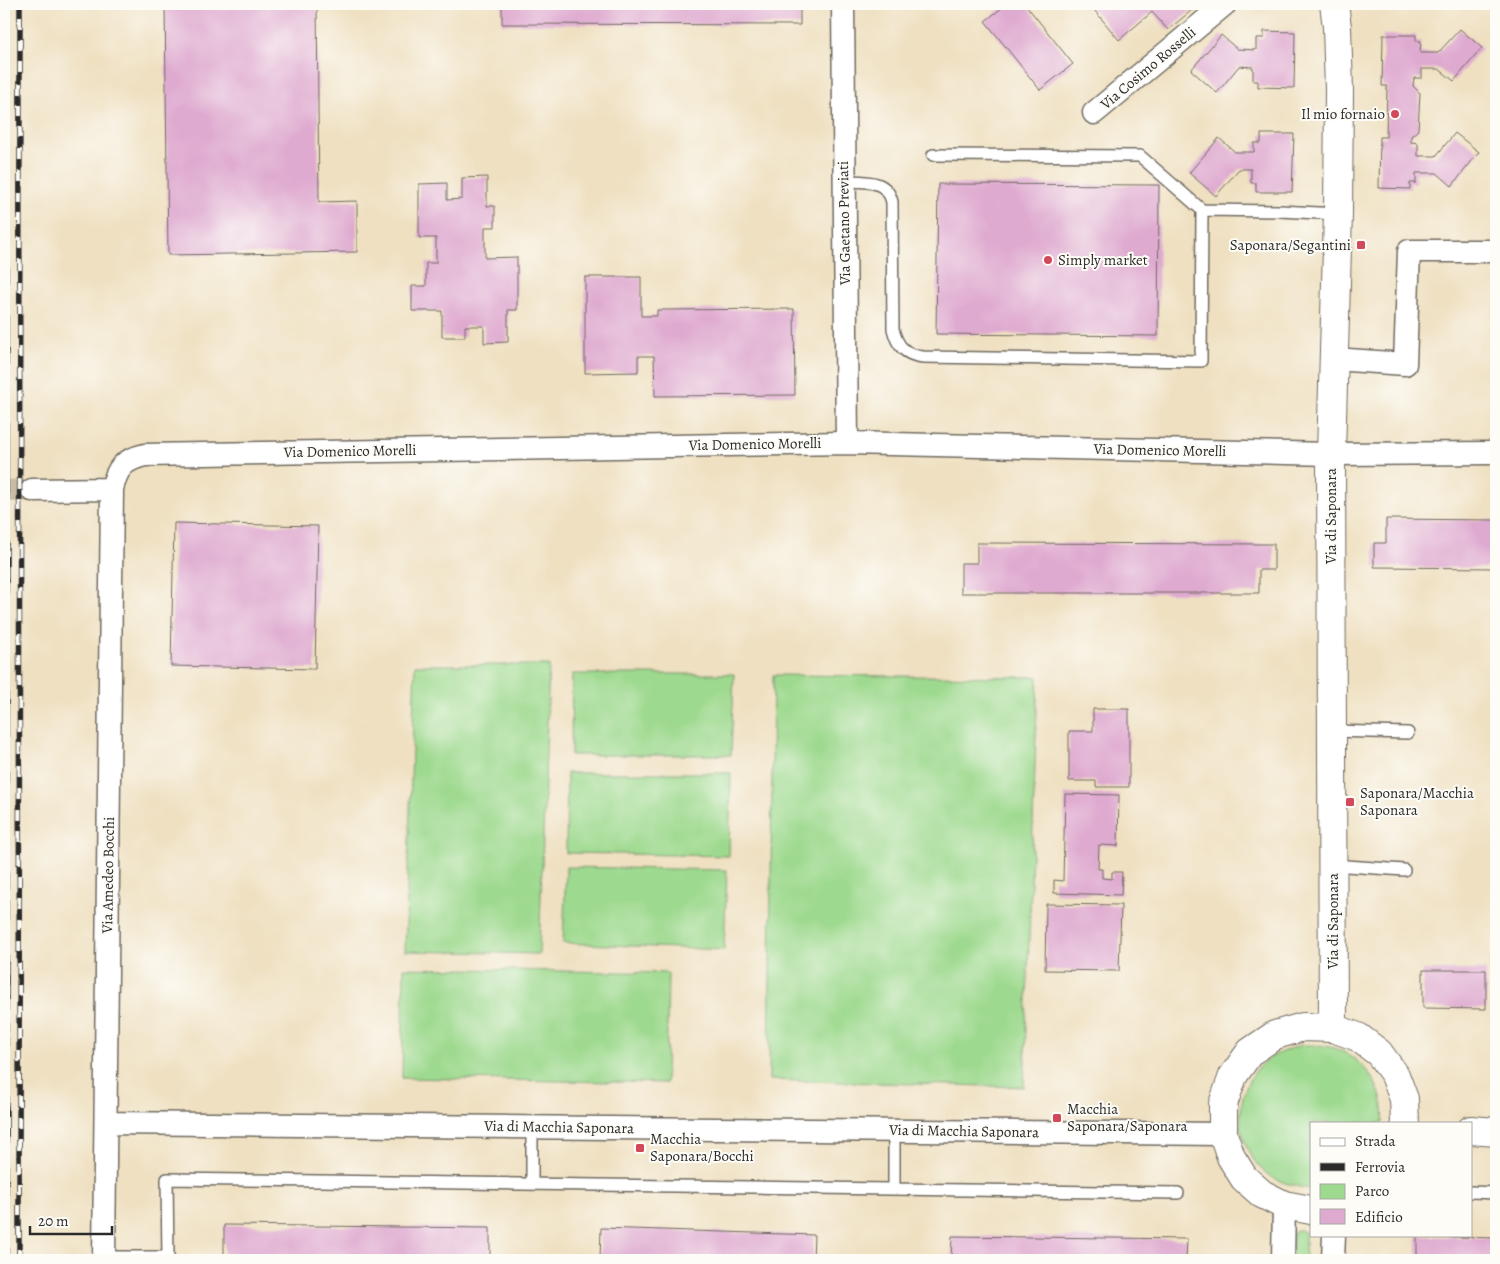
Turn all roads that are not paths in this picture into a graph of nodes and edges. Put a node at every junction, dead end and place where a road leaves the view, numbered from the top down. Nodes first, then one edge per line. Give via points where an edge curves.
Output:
1 (843, 4) edge
2 (1225, 4) edge
3 (1334, 4) edge
4 (1094, 114) dead end
5 (933, 156) dead end
6 (844, 180) junction
7 (1202, 210) junction
8 (1338, 214) junction
9 (1496, 251) edge
10 (1334, 359) junction
11 (847, 443) junction
12 (1496, 453) edge
13 (1331, 454) junction
14 (112, 489) junction
15 (32, 490) tunnel mouth
16 (1332, 731) junction
17 (1408, 733) dead end
18 (1332, 865) junction
19 (1404, 870) dead end
20 (1333, 1028) junction
21 (1405, 1122) edge
22 (106, 1123) junction
23 (532, 1127) junction
24 (894, 1130) junction
25 (1472, 1130) edge
26 (1496, 1132) edge
27 (1223, 1134) junction
28 (532, 1184) junction
29 (894, 1188) junction
30 (1472, 1192) edge
31 (1496, 1192) edge
32 (1178, 1193) dead end
33 (1284, 1205) junction
34 (1310, 1210) edge
35 (1334, 1236) edge
36 (104, 1259) edge
37 (168, 1259) edge
38 (1284, 1260) edge
39 (1334, 1260) edge

1 - 6 street, Via Gaetano Previati
2 - 4 street, Via Cosimo Rosselli
3 - 8 street, Via di Saponara via 1339,57
5 - 7 lane via 1140,156
6 - 7 lane via 878,184 890,194 895,336 902,350 916,357 1201,361
6 - 11 street, Via Gaetano Previati
7 - 8 lane
8 - 10 street, Via di Saponara
9 - 10 street via 1409,251 1405,364
10 - 13 street, Via di Saponara
11 - 13 street, Via Domenico Morelli
11 - 14 street, Via Domenico Morelli via 145,455 122,465
12 - 13 street, Via Domenico Morelli
13 - 16 street, Via di Saponara
14 - 15 street
14 - 22 street, Via Amedeo Bocchi
16 - 17 lane
16 - 18 street, Via di Saponara
18 - 19 lane
18 - 20 street, Via di Saponara
20 - 21 street via 1358,1037 1379,1053 1395,1074 1404,1100
20 - 27 street via 1304,1027 1275,1035 1250,1052 1232,1076 1223,1104
22 - 23 street, Via di Macchia Saponara
22 - 36 street, Via Amedeo Bocchi
23 - 24 street, Via di Macchia Saponara
23 - 28 lane
24 - 27 street, Via di Macchia Saponara
24 - 29 lane
25 - 26 street
27 - 33 street via 1231,1157 1244,1178 1262,1194
28 - 29 lane
28 - 37 lane via 167,1179
29 - 32 lane
30 - 31 lane
33 - 34 street
33 - 38 street
35 - 39 street
36 - 37 lane

